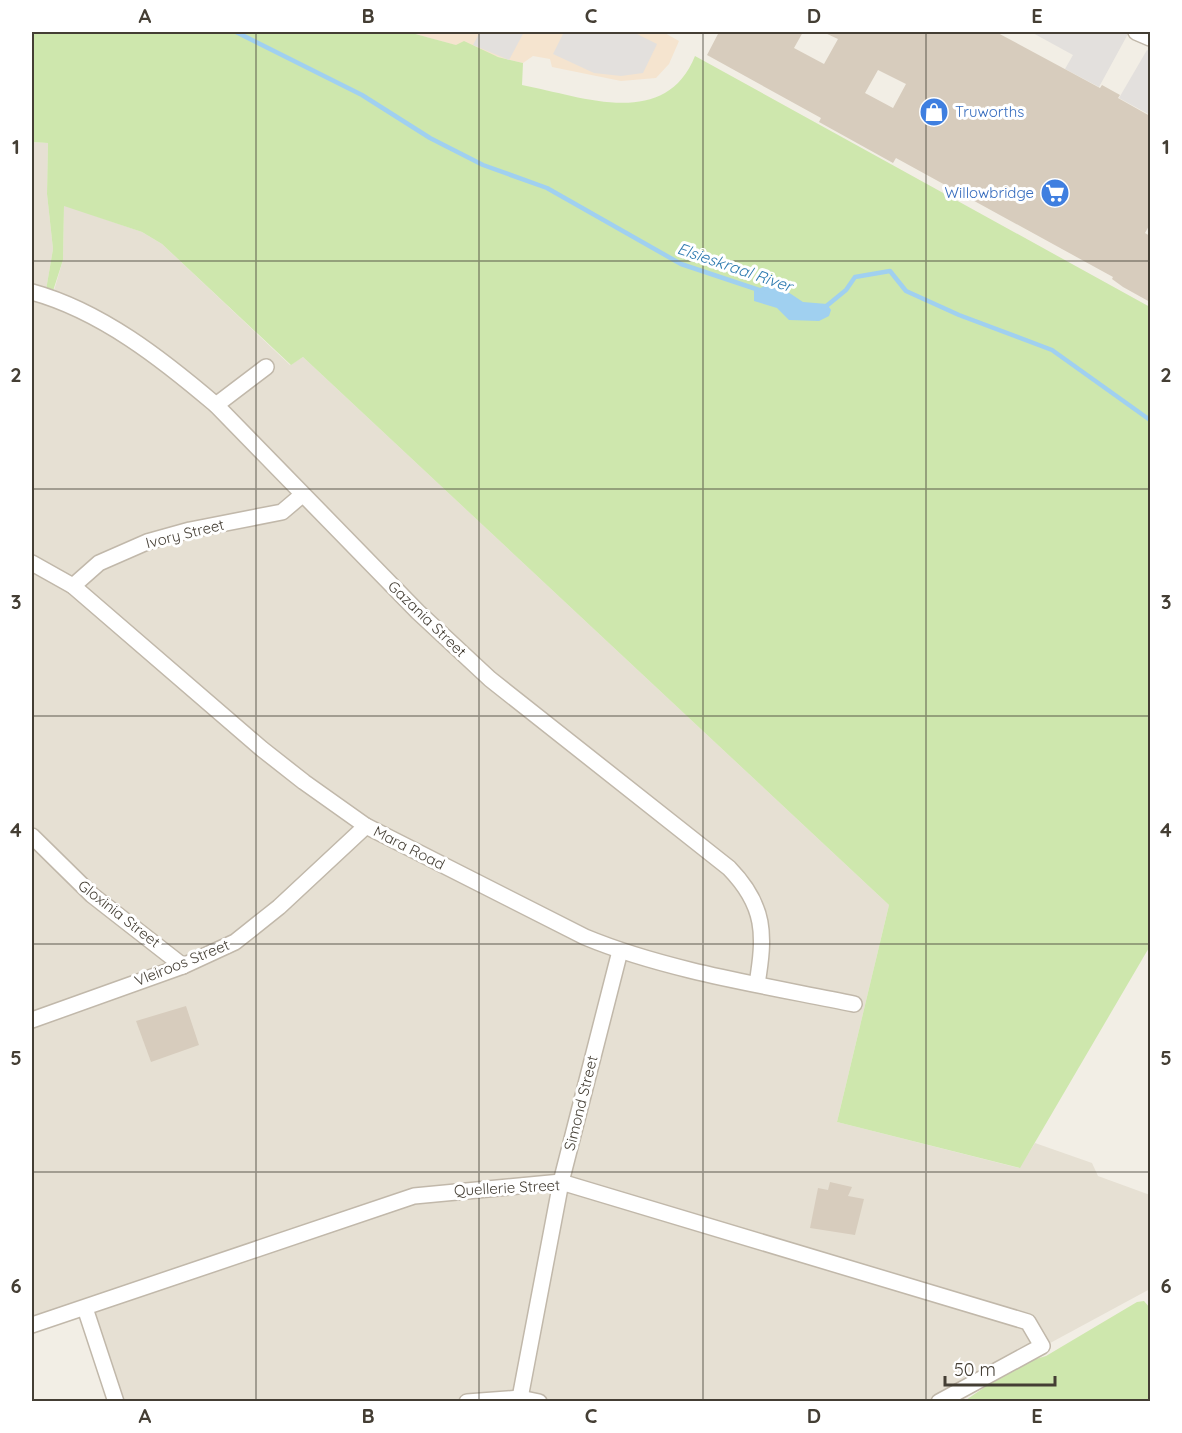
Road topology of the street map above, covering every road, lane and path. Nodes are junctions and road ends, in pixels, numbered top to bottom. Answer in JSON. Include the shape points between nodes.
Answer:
{"nodes":[{"id":1,"x":1136,"y":32,"type":"edge"},
{"id":2,"x":1150,"y":38,"type":"edge"},
{"id":3,"x":32,"y":292,"type":"edge"},
{"id":4,"x":266,"y":367,"type":"dead end"},
{"id":5,"x":216,"y":405,"type":"junction"},
{"id":6,"x":302,"y":495,"type":"junction"},
{"id":7,"x":32,"y":563,"type":"edge"},
{"id":8,"x":73,"y":586,"type":"junction"},
{"id":9,"x":366,"y":826,"type":"junction"},
{"id":10,"x":32,"y":836,"type":"edge"},
{"id":11,"x":620,"y":951,"type":"junction"},
{"id":12,"x":183,"y":966,"type":"junction"},
{"id":13,"x":758,"y":984,"type":"junction"},
{"id":14,"x":854,"y":1004,"type":"dead end"},
{"id":15,"x":32,"y":1020,"type":"edge"},
{"id":16,"x":561,"y":1182,"type":"junction"},
{"id":17,"x":85,"y":1308,"type":"junction"},
{"id":18,"x":32,"y":1325,"type":"edge"},
{"id":19,"x":520,"y":1398,"type":"junction"},
{"id":20,"x":116,"y":1401,"type":"edge"},
{"id":21,"x":467,"y":1401,"type":"edge"},
{"id":22,"x":539,"y":1401,"type":"edge"},
{"id":23,"x":939,"y":1401,"type":"edge"}],
"edges":[{"from":1,"to":2,"type":"street"},
{"from":3,"to":5,"type":"street","name":"Gazania Street","via":[[74,308],[131,339]]},
{"from":4,"to":5,"type":"street"},
{"from":5,"to":6,"type":"street","name":"Gazania Street"},
{"from":6,"to":8,"type":"street","name":"Ivory Street","via":[[282,513],[147,542],[99,563]]},
{"from":6,"to":13,"type":"street","name":"Gazania Street","via":[[490,679],[741,881],[753,897],[763,930]]},
{"from":7,"to":8,"type":"street","name":"Mara Road"},
{"from":8,"to":9,"type":"street","name":"Mara Road","via":[[262,749]]},
{"from":9,"to":11,"type":"street","name":"Mara Road"},
{"from":9,"to":12,"type":"street","name":"Vleiroos Street","via":[[252,930]]},
{"from":10,"to":12,"type":"street","name":"Gloxinia Street","via":[[92,895]]},
{"from":11,"to":13,"type":"street","name":"Mara Road"},
{"from":11,"to":16,"type":"street","name":"Simond Street"},
{"from":12,"to":15,"type":"street","name":"Vleiroos Street"},
{"from":13,"to":14,"type":"street","name":"Mara Road"},
{"from":16,"to":17,"type":"street","name":"Quellerie Street","via":[[414,1196]]},
{"from":16,"to":19,"type":"street","name":"Simond Street"},
{"from":16,"to":23,"type":"street","name":"Quellerie Street","via":[[1021,1318],[1031,1325],[1042,1346]]},
{"from":17,"to":18,"type":"street","name":"Quellerie Street"},
{"from":17,"to":20,"type":"street"},
{"from":19,"to":21,"type":"street"},
{"from":19,"to":22,"type":"street"}]}
